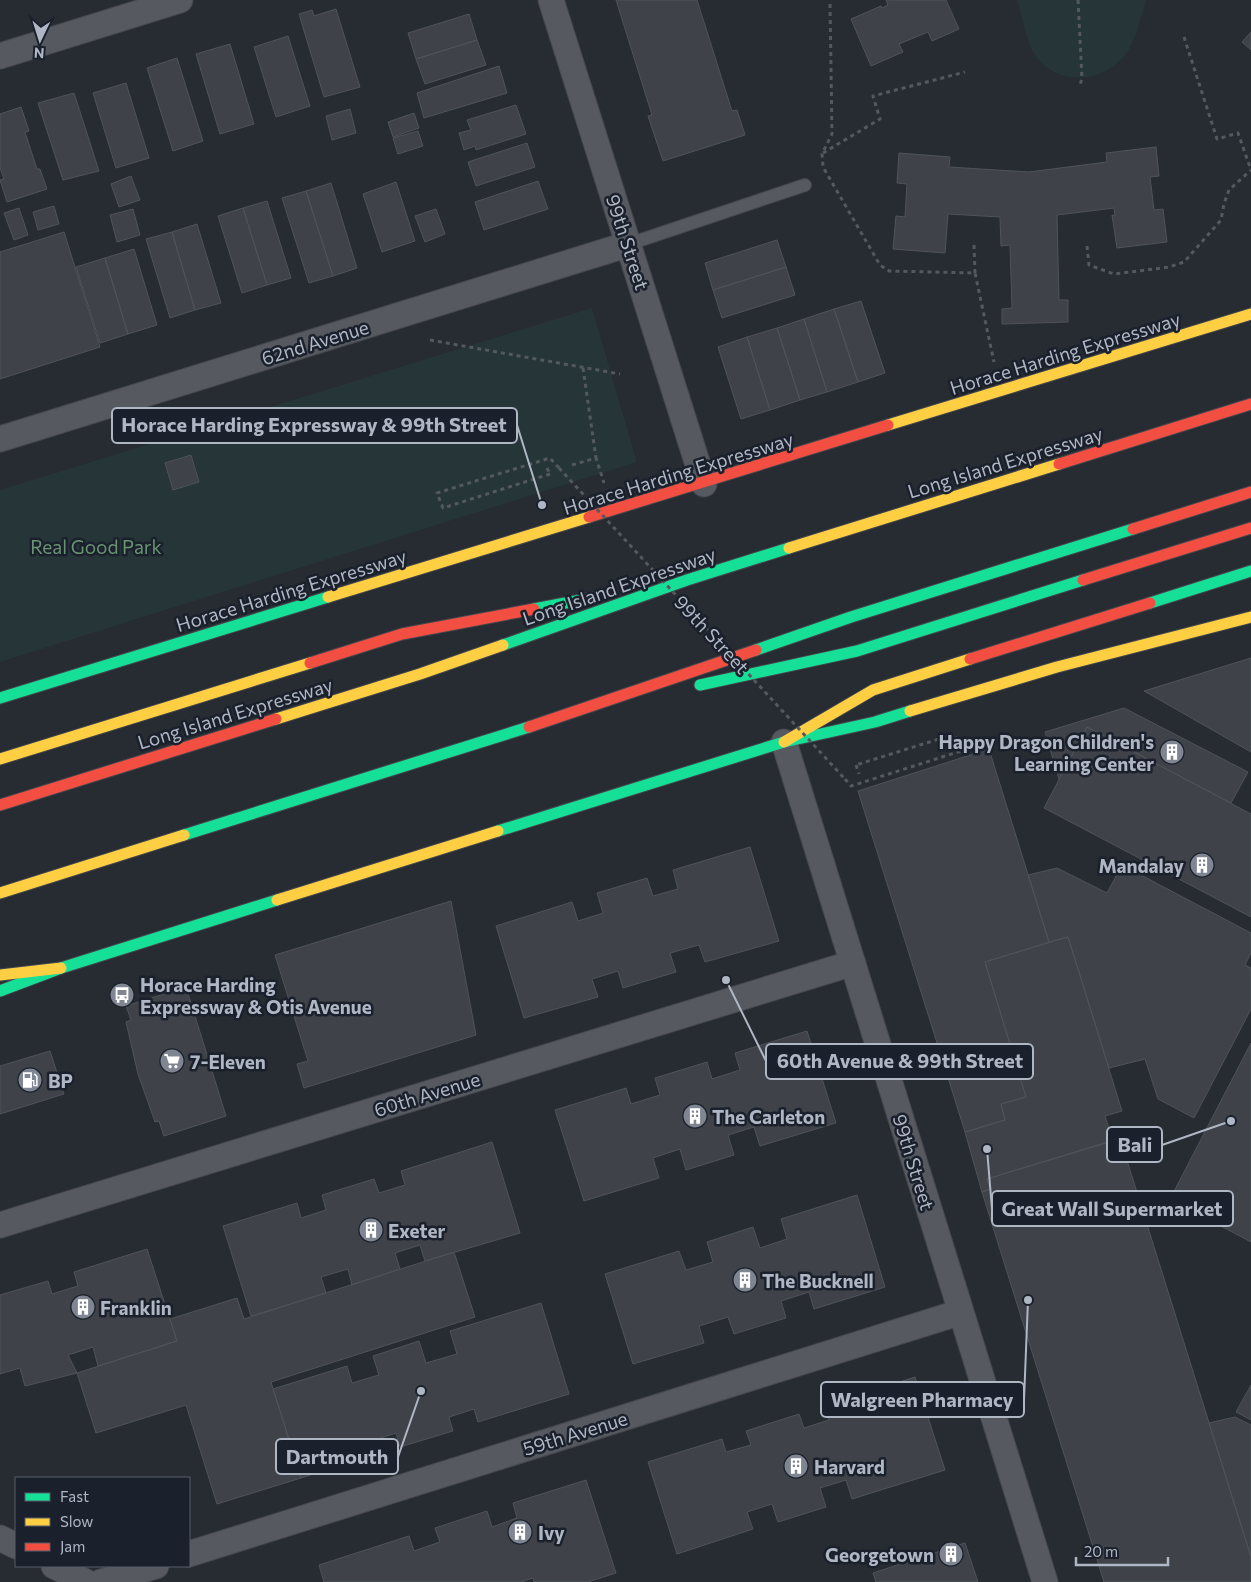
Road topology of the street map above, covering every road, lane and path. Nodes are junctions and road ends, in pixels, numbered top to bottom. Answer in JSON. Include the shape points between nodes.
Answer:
{"nodes":[{"id":1,"x":180,"y":0,"type":"edge"},
{"id":2,"x":551,"y":0,"type":"edge"},
{"id":3,"x":1078,"y":0,"type":"edge"},
{"id":4,"x":830,"y":4,"type":"dead end"},
{"id":5,"x":1184,"y":37,"type":"dead end"},
{"id":6,"x":0,"y":56,"type":"edge"},
{"id":7,"x":965,"y":72,"type":"dead end"},
{"id":8,"x":1080,"y":85,"type":"dead end"},
{"id":9,"x":822,"y":154,"type":"junction"},
{"id":10,"x":1251,"y":170,"type":"edge"},
{"id":11,"x":805,"y":185,"type":"dead end"},
{"id":12,"x":629,"y":244,"type":"junction"},
{"id":13,"x":974,"y":245,"type":"dead end"},
{"id":14,"x":1087,"y":246,"type":"dead end"},
{"id":15,"x":975,"y":273,"type":"junction"},
{"id":16,"x":1251,"y":314,"type":"edge"},
{"id":17,"x":430,"y":340,"type":"dead end"},
{"id":18,"x":995,"y":365,"type":"dead end"},
{"id":19,"x":583,"y":368,"type":"junction"},
{"id":20,"x":620,"y":374,"type":"dead end"},
{"id":21,"x":1251,"y":404,"type":"edge"},
{"id":22,"x":0,"y":439,"type":"edge"},
{"id":23,"x":596,"y":458,"type":"junction"},
{"id":24,"x":572,"y":465,"type":"dead end"},
{"id":25,"x":547,"y":468,"type":"dead end"},
{"id":26,"x":704,"y":484,"type":"junction"},
{"id":27,"x":605,"y":486,"type":"dead end"},
{"id":28,"x":1251,"y":492,"type":"edge"},
{"id":29,"x":1251,"y":528,"type":"edge"},
{"id":30,"x":1251,"y":571,"type":"edge"},
{"id":31,"x":687,"y":580,"type":"junction"},
{"id":32,"x":1251,"y":617,"type":"edge"},
{"id":33,"x":687,"y":688,"type":"dead end"},
{"id":34,"x":668,"y":692,"type":"dead end"},
{"id":35,"x":0,"y":698,"type":"edge"},
{"id":36,"x":583,"y":710,"type":"junction"},
{"id":37,"x":784,"y":742,"type":"junction"},
{"id":38,"x":0,"y":759,"type":"edge"},
{"id":39,"x":859,"y":774,"type":"dead end"},
{"id":40,"x":0,"y":806,"type":"edge"},
{"id":41,"x":0,"y":893,"type":"edge"},
{"id":42,"x":853,"y":963,"type":"junction"},
{"id":43,"x":61,"y":968,"type":"junction"},
{"id":44,"x":0,"y":975,"type":"edge"},
{"id":45,"x":0,"y":991,"type":"edge"},
{"id":46,"x":0,"y":1225,"type":"edge"},
{"id":47,"x":961,"y":1312,"type":"junction"},
{"id":48,"x":0,"y":1538,"type":"edge"},
{"id":49,"x":15,"y":1546,"type":"edge"},
{"id":50,"x":190,"y":1554,"type":"edge"},
{"id":51,"x":56,"y":1567,"type":"edge"},
{"id":52,"x":152,"y":1567,"type":"edge"},
{"id":53,"x":86,"y":1582,"type":"edge"},
{"id":54,"x":100,"y":1582,"type":"edge"},
{"id":55,"x":1045,"y":1582,"type":"edge"}],
"edges":[{"from":1,"to":6,"type":"street"},
{"from":2,"to":12,"type":"street","name":"99th Street"},
{"from":3,"to":8,"type":"path"},
{"from":4,"to":9,"type":"path","via":[[832,134]]},
{"from":5,"to":10,"type":"path","via":[[1217,139],[1238,133]]},
{"from":7,"to":9,"type":"path","via":[[874,96],[880,119]]},
{"from":9,"to":15,"type":"path","via":[[823,167],[880,265],[889,272]]},
{"from":10,"to":14,"type":"path","via":[[1229,190],[1221,220],[1184,262],[1169,268],[1114,274],[1089,265]]},
{"from":11,"to":12,"type":"lane"},
{"from":12,"to":22,"type":"street","name":"62nd Avenue"},
{"from":12,"to":26,"type":"street","name":"99th Street"},
{"from":13,"to":15,"type":"path"},
{"from":15,"to":18,"type":"path"},
{"from":16,"to":26,"type":"main road","name":"Horace Harding Expressway"},
{"from":17,"to":19,"type":"path"},
{"from":19,"to":20,"type":"path"},
{"from":19,"to":23,"type":"path"},
{"from":21,"to":31,"type":"main road","name":"Long Island Expressway"},
{"from":23,"to":24,"type":"path"},
{"from":23,"to":27,"type":"path"},
{"from":25,"to":39,"type":"path","name":"99th Street","bridge":true,"via":[[550,474],[442,508],[437,493],[550,458],[850,786],[961,751],[955,734],[856,765]]},
{"from":26,"to":35,"type":"main road","name":"Horace Harding Expressway"},
{"from":28,"to":36,"type":"main road","via":[[851,617]]},
{"from":29,"to":33,"type":"main road","via":[[857,652]]},
{"from":30,"to":37,"type":"main road","via":[[873,690]]},
{"from":31,"to":38,"type":"main road","via":[[402,634]]},
{"from":31,"to":40,"type":"main road","name":"Long Island Expressway","via":[[420,674]]},
{"from":32,"to":37,"type":"main road","via":[[1056,667],[875,722]]},
{"from":34,"to":36,"type":"main road"},
{"from":36,"to":41,"type":"main road"},
{"from":37,"to":42,"type":"street","name":"99th Street"},
{"from":37,"to":43,"type":"main road"},
{"from":42,"to":46,"type":"street","name":"60th Avenue"},
{"from":42,"to":47,"type":"street","name":"99th Street"},
{"from":43,"to":44,"type":"main road"},
{"from":43,"to":45,"type":"main road"},
{"from":47,"to":50,"type":"street","name":"59th Avenue"},
{"from":47,"to":55,"type":"street","name":"99th Street"},
{"from":48,"to":49,"type":"street"},
{"from":51,"to":53,"type":"street"},
{"from":52,"to":54,"type":"street"}]}
